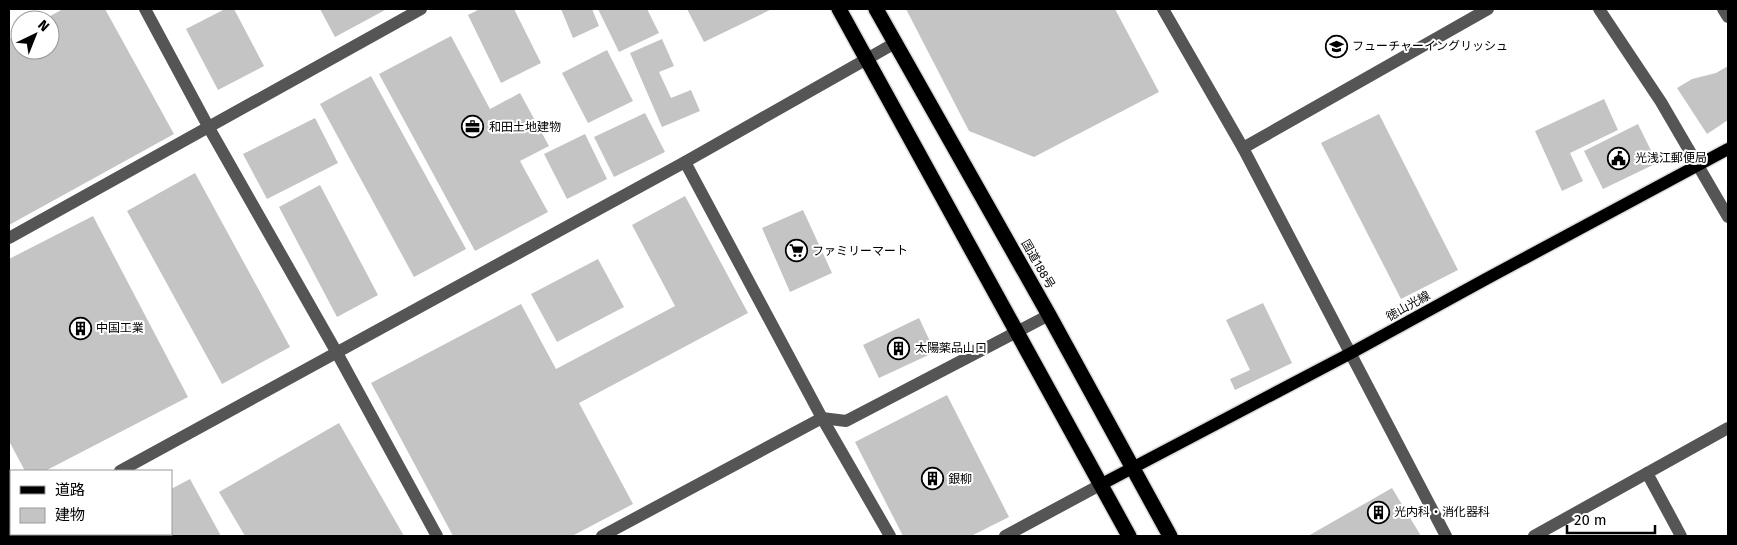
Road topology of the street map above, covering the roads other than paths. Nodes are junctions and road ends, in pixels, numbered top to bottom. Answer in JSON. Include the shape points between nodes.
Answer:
{"nodes":[{"id":1,"x":145,"y":9,"type":"edge"},
{"id":2,"x":421,"y":9,"type":"edge"},
{"id":3,"x":839,"y":9,"type":"edge"},
{"id":4,"x":876,"y":9,"type":"edge"},
{"id":5,"x":1163,"y":9,"type":"edge"},
{"id":6,"x":1488,"y":9,"type":"edge"},
{"id":7,"x":1599,"y":9,"type":"edge"},
{"id":8,"x":1723,"y":9,"type":"edge"},
{"id":9,"x":1728,"y":17,"type":"edge"},
{"id":10,"x":895,"y":43,"type":"junction"},
{"id":11,"x":867,"y":60,"type":"junction"},
{"id":12,"x":208,"y":128,"type":"junction"},
{"id":13,"x":1243,"y":148,"type":"junction"},
{"id":14,"x":1728,"y":149,"type":"edge"},
{"id":15,"x":685,"y":162,"type":"junction"},
{"id":16,"x":1699,"y":166,"type":"junction"},
{"id":17,"x":1728,"y":217,"type":"edge"},
{"id":18,"x":9,"y":238,"type":"edge"},
{"id":19,"x":1049,"y":314,"type":"junction"},
{"id":20,"x":1016,"y":331,"type":"junction"},
{"id":21,"x":337,"y":353,"type":"junction"},
{"id":22,"x":1351,"y":353,"type":"junction"},
{"id":23,"x":822,"y":418,"type":"junction"},
{"id":24,"x":1728,"y":428,"type":"edge"},
{"id":25,"x":1134,"y":469,"type":"junction"},
{"id":26,"x":122,"y":470,"type":"edge"},
{"id":27,"x":1647,"y":473,"type":"junction"},
{"id":28,"x":1100,"y":485,"type":"junction"},
{"id":29,"x":437,"y":536,"type":"edge"},
{"id":30,"x":602,"y":536,"type":"edge"},
{"id":31,"x":890,"y":536,"type":"edge"},
{"id":32,"x":1005,"y":536,"type":"edge"},
{"id":33,"x":1129,"y":536,"type":"edge"},
{"id":34,"x":1170,"y":536,"type":"edge"},
{"id":35,"x":1446,"y":536,"type":"edge"},
{"id":36,"x":1534,"y":536,"type":"edge"},
{"id":37,"x":1681,"y":536,"type":"edge"}],
"edges":[{"from":1,"to":12,"type":"street"},
{"from":2,"to":12,"type":"street"},
{"from":3,"to":11,"type":"highway"},
{"from":4,"to":10,"type":"highway","name":"国道188号"},
{"from":5,"to":13,"type":"street"},
{"from":6,"to":13,"type":"street"},
{"from":7,"to":16,"type":"street"},
{"from":8,"to":9,"type":"street"},
{"from":10,"to":11,"type":"street"},
{"from":10,"to":19,"type":"highway","name":"国道188号"},
{"from":11,"to":15,"type":"street"},
{"from":11,"to":20,"type":"highway"},
{"from":12,"to":18,"type":"street"},
{"from":12,"to":21,"type":"street"},
{"from":13,"to":22,"type":"street"},
{"from":14,"to":16,"type":"main road","name":"徳山光線"},
{"from":15,"to":21,"type":"street"},
{"from":15,"to":23,"type":"street"},
{"from":16,"to":17,"type":"street"},
{"from":16,"to":22,"type":"main road","name":"徳山光線"},
{"from":19,"to":20,"type":"street"},
{"from":19,"to":25,"type":"highway","name":"国道188号"},
{"from":20,"to":23,"type":"street","via":[[846,421]]},
{"from":20,"to":28,"type":"highway"},
{"from":21,"to":26,"type":"street"},
{"from":21,"to":29,"type":"street"},
{"from":22,"to":25,"type":"main road","name":"徳山光線"},
{"from":22,"to":35,"type":"street"},
{"from":23,"to":30,"type":"street"},
{"from":23,"to":31,"type":"street"},
{"from":24,"to":27,"type":"street"},
{"from":25,"to":28,"type":"main road","name":"徳山光線"},
{"from":25,"to":34,"type":"highway","name":"国道188号"},
{"from":27,"to":36,"type":"street"},
{"from":27,"to":37,"type":"street"},
{"from":28,"to":32,"type":"street"},
{"from":28,"to":33,"type":"highway"}]}
